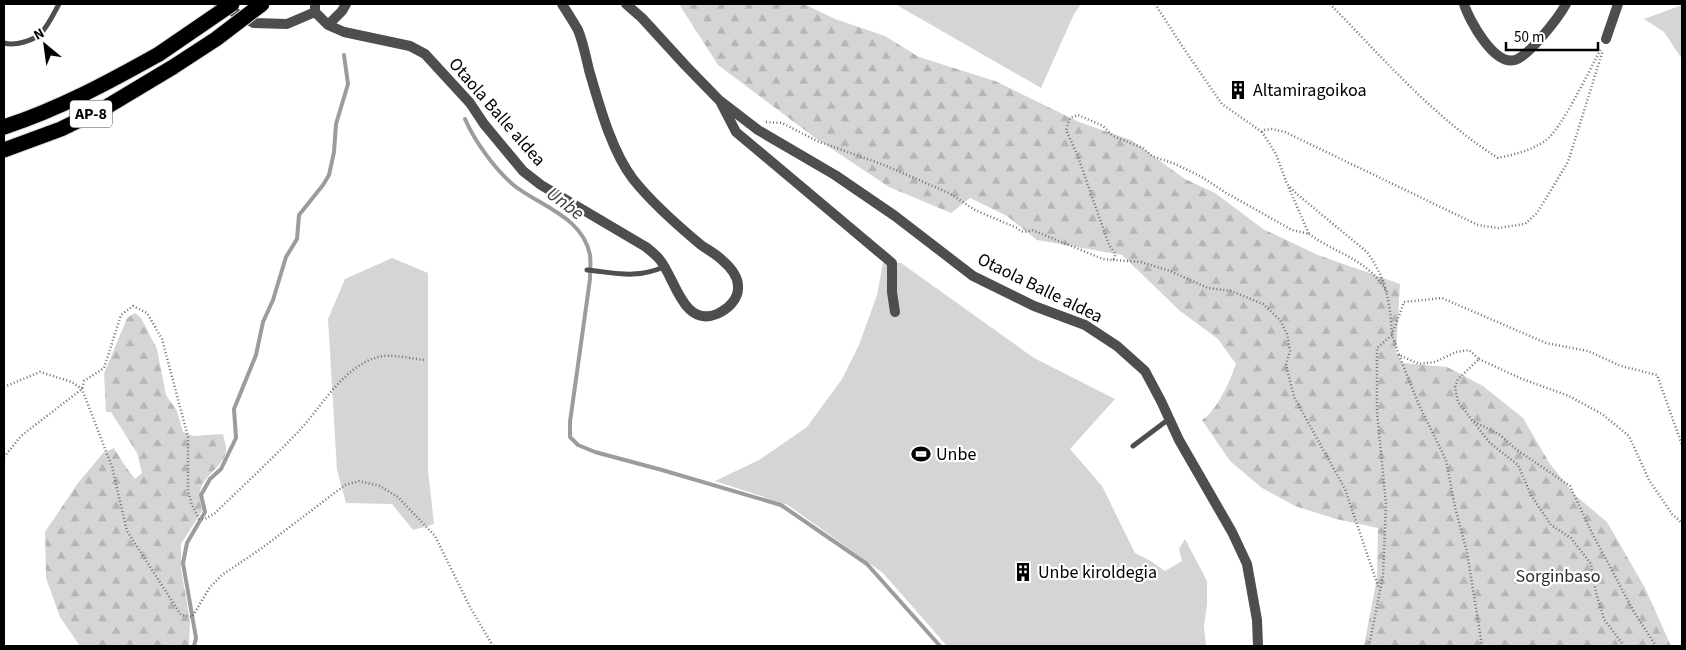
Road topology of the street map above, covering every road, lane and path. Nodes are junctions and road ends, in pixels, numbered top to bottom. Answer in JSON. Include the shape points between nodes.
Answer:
{"nodes":[{"id":1,"x":59,"y":4,"type":"edge"},
{"id":2,"x":219,"y":4,"type":"edge"},
{"id":3,"x":232,"y":4,"type":"edge"},
{"id":4,"x":262,"y":4,"type":"edge"},
{"id":5,"x":346,"y":4,"type":"edge"},
{"id":6,"x":562,"y":4,"type":"edge"},
{"id":7,"x":626,"y":4,"type":"edge"},
{"id":8,"x":1155,"y":4,"type":"edge"},
{"id":9,"x":1330,"y":4,"type":"edge"},
{"id":10,"x":1464,"y":4,"type":"edge"},
{"id":11,"x":1566,"y":4,"type":"edge"},
{"id":12,"x":1618,"y":4,"type":"edge"},
{"id":13,"x":315,"y":8,"type":"edge"},
{"id":14,"x":328,"y":25,"type":"junction"},
{"id":15,"x":1606,"y":39,"type":"junction"},
{"id":16,"x":4,"y":43,"type":"edge"},
{"id":17,"x":720,"y":100,"type":"junction"},
{"id":18,"x":746,"y":120,"type":"junction"},
{"id":19,"x":4,"y":127,"type":"edge"},
{"id":20,"x":1262,"y":132,"type":"junction"},
{"id":21,"x":4,"y":150,"type":"edge"},
{"id":22,"x":1287,"y":184,"type":"junction"},
{"id":23,"x":1309,"y":234,"type":"junction"},
{"id":24,"x":1113,"y":260,"type":"junction"},
{"id":25,"x":664,"y":267,"type":"junction"},
{"id":26,"x":587,"y":270,"type":"dead end"},
{"id":27,"x":1388,"y":293,"type":"junction"},
{"id":28,"x":895,"y":312,"type":"dead end"},
{"id":29,"x":1392,"y":335,"type":"junction"},
{"id":30,"x":1399,"y":355,"type":"junction"},
{"id":31,"x":1479,"y":359,"type":"junction"},
{"id":32,"x":424,"y":360,"type":"dead end"},
{"id":33,"x":4,"y":387,"type":"edge"},
{"id":34,"x":82,"y":389,"type":"junction"},
{"id":35,"x":1170,"y":419,"type":"junction"},
{"id":36,"x":1470,"y":419,"type":"junction"},
{"id":37,"x":1682,"y":445,"type":"edge"},
{"id":38,"x":1133,"y":446,"type":"dead end"},
{"id":39,"x":4,"y":457,"type":"edge"},
{"id":40,"x":1682,"y":523,"type":"edge"},
{"id":41,"x":1380,"y":590,"type":"junction"},
{"id":42,"x":493,"y":646,"type":"edge"},
{"id":43,"x":1258,"y":646,"type":"edge"},
{"id":44,"x":1369,"y":646,"type":"edge"},
{"id":45,"x":1482,"y":646,"type":"edge"},
{"id":46,"x":1624,"y":646,"type":"edge"},
{"id":47,"x":1656,"y":646,"type":"edge"}],
"edges":[{"from":1,"to":16,"type":"lane","via":[[41,33],[12,45]]},
{"from":2,"to":13,"type":"street","via":[[254,23],[287,24]]},
{"from":3,"to":19,"type":"highway","number":"AP-8","bridge":true,"via":[[159,54],[98,88],[50,111]]},
{"from":4,"to":21,"type":"highway","number":"AP-8","bridge":true,"via":[[216,39],[108,106]]},
{"from":5,"to":14,"type":"street"},
{"from":6,"to":25,"type":"street","name":"Otaola Balle aldea","via":[[578,31],[595,91],[620,158],[633,178],[670,218],[722,259],[738,285],[736,298],[728,308],[715,315],[702,316],[689,310]]},
{"from":7,"to":17,"type":"street","name":"Otaola Balle aldea"},
{"from":8,"to":20,"type":"path","via":[[1222,104]]},
{"from":9,"to":15,"type":"path","via":[[1426,100],[1498,158],[1525,152],[1546,140],[1557,129]]},
{"from":10,"to":11,"type":"street","via":[[1490,48],[1506,60],[1514,60],[1534,46]]},
{"from":12,"to":15,"type":"street"},
{"from":13,"to":14,"type":"street"},
{"from":14,"to":25,"type":"street","name":"Otaola Balle aldea","via":[[344,32],[410,46],[425,54],[470,103],[523,171],[646,247]]},
{"from":15,"to":20,"type":"path","via":[[1568,162],[1537,213],[1525,224],[1498,228],[1478,225],[1285,132],[1272,129]]},
{"from":17,"to":18,"type":"street","name":"Otaola Balle aldea"},
{"from":17,"to":28,"type":"street","name":"Otaola Balle aldea","via":[[736,132],[892,263]]},
{"from":18,"to":24,"type":"path","via":[[782,123],[817,141],[949,193],[975,210],[1021,231],[1032,230],[1103,259]]},
{"from":18,"to":35,"type":"street","name":"Otaola Balle aldea","via":[[895,216],[972,276],[1034,306],[1085,325],[1117,346],[1144,371]]},
{"from":20,"to":22,"type":"path","via":[[1276,154]]},
{"from":22,"to":23,"type":"path"},
{"from":22,"to":27,"type":"path","via":[[1367,252],[1376,264]]},
{"from":23,"to":24,"type":"path","via":[[1292,230],[1200,176],[1152,156],[1078,115],[1070,118],[1066,130],[1114,253]]},
{"from":23,"to":27,"type":"path","via":[[1375,275]]},
{"from":24,"to":41,"type":"path","via":[[1140,262],[1208,288],[1231,291],[1263,304],[1280,320],[1287,334],[1290,351],[1286,365],[1294,396],[1345,489]]},
{"from":25,"to":26,"type":"lane","via":[[635,275]]},
{"from":27,"to":29,"type":"path"},
{"from":29,"to":30,"type":"path"},
{"from":29,"to":37,"type":"path","via":[[1404,302],[1442,298],[1546,344],[1588,352],[1657,376]]},
{"from":29,"to":41,"type":"path","via":[[1377,348],[1377,412],[1386,504]]},
{"from":30,"to":31,"type":"path","via":[[1419,364],[1469,350]]},
{"from":30,"to":45,"type":"path","via":[[1446,460],[1467,552]]},
{"from":31,"to":36,"type":"path","via":[[1458,379],[1455,387],[1458,402]]},
{"from":31,"to":40,"type":"path","via":[[1569,396],[1602,414],[1629,436],[1649,480]]},
{"from":32,"to":34,"type":"path","via":[[389,356],[361,363],[299,430],[205,520],[198,519],[192,505],[188,490],[188,437],[162,339],[147,313],[133,306],[121,315],[104,368],[84,381]]},
{"from":33,"to":34,"type":"path","via":[[40,372],[72,382]]},
{"from":34,"to":39,"type":"path","via":[[21,436]]},
{"from":34,"to":42,"type":"path","via":[[112,467],[127,531],[181,615],[192,617],[210,587],[222,575],[345,485],[359,481],[380,486],[398,497],[435,536]]},
{"from":35,"to":38,"type":"lane"},
{"from":35,"to":43,"type":"street","name":"Otaola Balle aldea","via":[[1247,564]]},
{"from":36,"to":46,"type":"path","via":[[1490,443],[1518,465],[1531,495],[1551,525],[1571,538],[1591,564],[1604,620]]},
{"from":36,"to":47,"type":"path","via":[[1500,434],[1517,450],[1570,486],[1634,612]]},
{"from":41,"to":44,"type":"path"}]}
